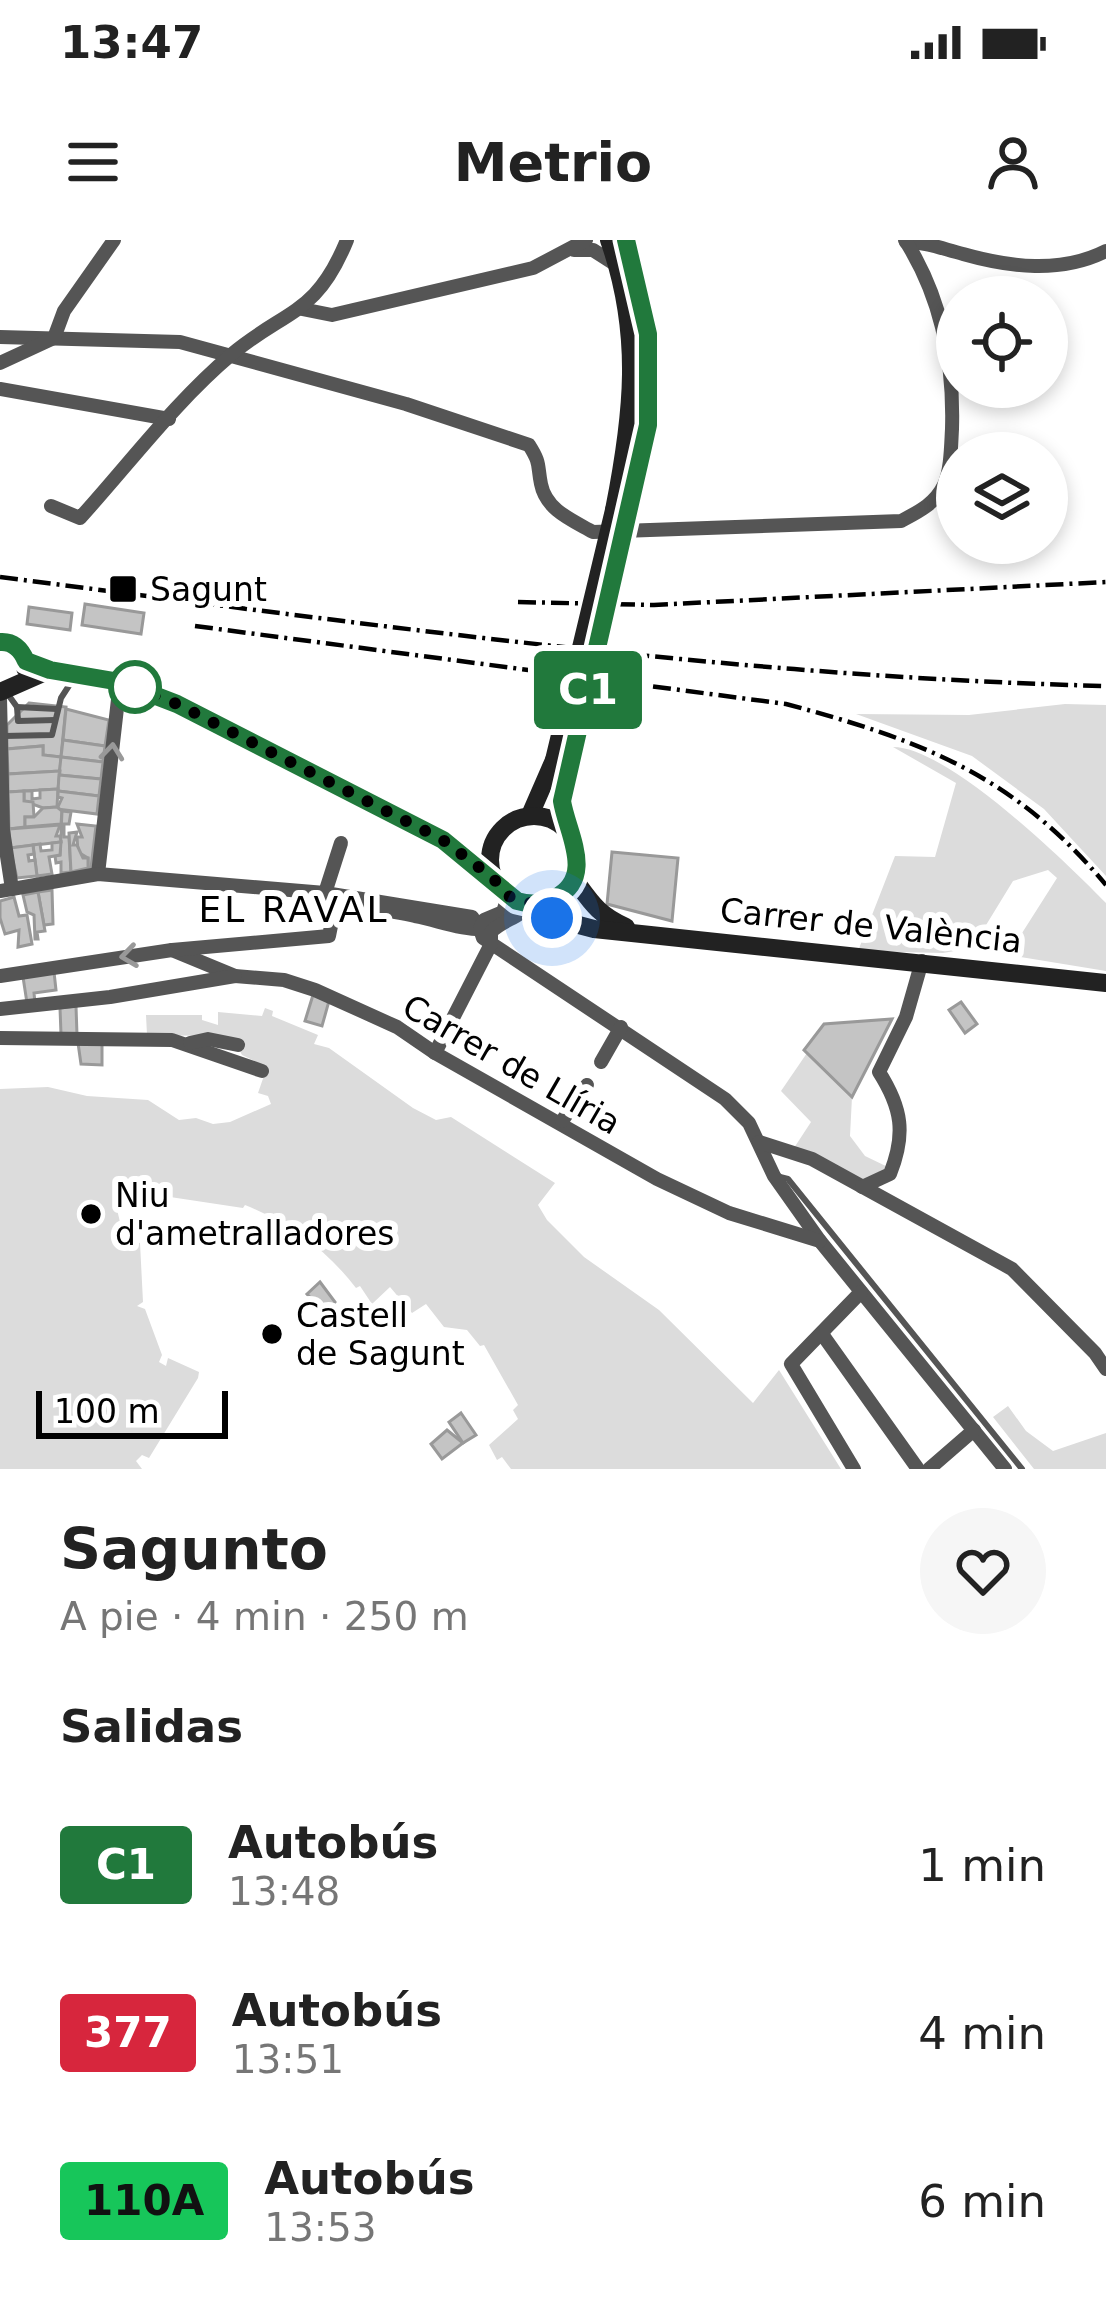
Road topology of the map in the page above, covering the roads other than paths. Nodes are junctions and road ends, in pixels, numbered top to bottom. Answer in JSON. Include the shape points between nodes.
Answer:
{"nodes":[{"id":1,"x":113,"y":240,"type":"edge"},
{"id":2,"x":347,"y":240,"type":"edge"},
{"id":3,"x":609,"y":240,"type":"edge"},
{"id":4,"x":626,"y":240,"type":"edge"},
{"id":5,"x":905,"y":241,"type":"edge"},
{"id":6,"x":580,"y":245,"type":"edge"},
{"id":7,"x":938,"y":247,"type":"junction"},
{"id":8,"x":1106,"y":251,"type":"edge"},
{"id":9,"x":626,"y":264,"type":"junction"},
{"id":10,"x":919,"y":266,"type":"junction"},
{"id":11,"x":302,"y":309,"type":"junction"},
{"id":12,"x":0,"y":337,"type":"edge"},
{"id":13,"x":54,"y":338,"type":"junction"},
{"id":14,"x":232,"y":353,"type":"junction"},
{"id":15,"x":0,"y":363,"type":"edge"},
{"id":16,"x":0,"y":389,"type":"edge"},
{"id":17,"x":169,"y":419,"type":"junction"},
{"id":18,"x":51,"y":506,"type":"dead end"},
{"id":19,"x":0,"y":642,"type":"edge"},
{"id":20,"x":25,"y":670,"type":"junction"},
{"id":21,"x":78,"y":675,"type":"junction"},
{"id":22,"x":120,"y":682,"type":"junction"},
{"id":23,"x":2,"y":693,"type":"edge"},
{"id":24,"x":16,"y":707,"type":"junction"},
{"id":25,"x":57,"y":709,"type":"junction"},
{"id":26,"x":56,"y":720,"type":"junction"},
{"id":27,"x":1,"y":736,"type":"edge"},
{"id":28,"x":534,"y":808,"type":"junction"},
{"id":29,"x":566,"y":829,"type":"junction"},
{"id":30,"x":499,"y":832,"type":"junction"},
{"id":31,"x":443,"y":840,"type":"junction"},
{"id":32,"x":341,"y":843,"type":"dead end"},
{"id":33,"x":98,"y":874,"type":"junction"},
{"id":34,"x":493,"y":878,"type":"junction"},
{"id":35,"x":574,"y":879,"type":"junction"},
{"id":36,"x":6,"y":890,"type":"edge"},
{"id":37,"x":302,"y":893,"type":"junction"},
{"id":38,"x":325,"y":893,"type":"junction"},
{"id":39,"x":508,"y":896,"type":"junction"},
{"id":40,"x":531,"y":904,"type":"junction"},
{"id":41,"x":335,"y":906,"type":"junction"},
{"id":42,"x":476,"y":926,"type":"junction"},
{"id":43,"x":636,"y":931,"type":"junction"},
{"id":44,"x":491,"y":944,"type":"junction"},
{"id":45,"x":172,"y":950,"type":"junction"},
{"id":46,"x":922,"y":962,"type":"junction"},
{"id":47,"x":0,"y":976,"type":"edge"},
{"id":48,"x":235,"y":976,"type":"junction"},
{"id":49,"x":1103,"y":982,"type":"edge"},
{"id":50,"x":0,"y":1009,"type":"edge"},
{"id":51,"x":621,"y":1028,"type":"junction"},
{"id":52,"x":0,"y":1038,"type":"edge"},
{"id":53,"x":185,"y":1044,"type":"junction"},
{"id":54,"x":238,"y":1045,"type":"dead end"},
{"id":55,"x":435,"y":1053,"type":"junction"},
{"id":56,"x":601,"y":1062,"type":"dead end"},
{"id":57,"x":262,"y":1072,"type":"dead end"},
{"id":58,"x":587,"y":1085,"type":"dead end"},
{"id":59,"x":562,"y":1121,"type":"junction"},
{"id":60,"x":759,"y":1142,"type":"junction"},
{"id":61,"x":774,"y":1176,"type":"junction"},
{"id":62,"x":862,"y":1187,"type":"junction"},
{"id":63,"x":820,"y":1240,"type":"junction"},
{"id":64,"x":861,"y":1292,"type":"junction"},
{"id":65,"x":822,"y":1334,"type":"junction"},
{"id":66,"x":1106,"y":1369,"type":"edge"},
{"id":67,"x":974,"y":1430,"type":"junction"},
{"id":68,"x":854,"y":1469,"type":"edge"},
{"id":69,"x":919,"y":1469,"type":"edge"},
{"id":70,"x":929,"y":1469,"type":"edge"},
{"id":71,"x":1005,"y":1469,"type":"edge"},
{"id":72,"x":1022,"y":1469,"type":"edge"}],
"edges":[{"from":1,"to":13,"type":"street"},
{"from":2,"to":11,"type":"street"},
{"from":3,"to":9,"type":"main road"},
{"from":4,"to":9,"type":"main road"},
{"from":5,"to":7,"type":"street"},
{"from":5,"to":10,"type":"street"},
{"from":6,"to":9,"type":"street"},
{"from":6,"to":11,"type":"street","via":[[533,268],[332,315]]},
{"from":7,"to":8,"type":"street","via":[[1057,268]]},
{"from":7,"to":10,"type":"street"},
{"from":9,"to":28,"type":"main road","bridge":true,"via":[[631,427],[559,737]]},
{"from":9,"to":29,"type":"main road","bridge":true,"via":[[651,360],[648,425],[562,801]]},
{"from":10,"to":14,"type":"street","via":[[951,363],[951,445],[944,485],[927,508],[902,521],[593,532],[546,498],[541,463],[529,446]]},
{"from":11,"to":14,"type":"street"},
{"from":12,"to":13,"type":"street"},
{"from":13,"to":14,"type":"street","via":[[180,342]]},
{"from":13,"to":15,"type":"street"},
{"from":14,"to":17,"type":"street"},
{"from":16,"to":17,"type":"street"},
{"from":17,"to":18,"type":"street","via":[[80,518]]},
{"from":19,"to":20,"type":"main road","via":[[22,650]]},
{"from":20,"to":21,"type":"main road"},
{"from":20,"to":23,"type":"main road"},
{"from":21,"to":22,"type":"main road"},
{"from":21,"to":25,"type":"lane"},
{"from":22,"to":31,"type":"main road"},
{"from":33,"to":22,"type":"street","one_way":true},
{"from":23,"to":24,"type":"lane"},
{"from":23,"to":27,"type":"street"},
{"from":24,"to":25,"type":"lane"},
{"from":24,"to":26,"type":"lane","via":[[18,721]]},
{"from":25,"to":26,"type":"lane"},
{"from":26,"to":27,"type":"lane","via":[[52,735]]},
{"from":27,"to":36,"type":"street"},
{"from":28,"to":29,"type":"main road"},
{"from":28,"to":30,"type":"main road"},
{"from":29,"to":35,"type":"main road","via":[[578,862]]},
{"from":30,"to":31,"type":"main road","via":[[483,841]]},
{"from":30,"to":34,"type":"main road","via":[[491,846]]},
{"from":31,"to":34,"type":"main road"},
{"from":32,"to":38,"type":"street"},
{"from":33,"to":36,"type":"street"},
{"from":33,"to":37,"type":"street"},
{"from":34,"to":39,"type":"main road"},
{"from":35,"to":40,"type":"main road","via":[[550,901]]},
{"from":35,"to":43,"type":"main road","name":"Carrer de València","via":[[587,903]]},
{"from":37,"to":38,"type":"street"},
{"from":37,"to":41,"type":"street"},
{"from":38,"to":42,"type":"street","via":[[420,906]]},
{"from":39,"to":40,"type":"main road"},
{"from":39,"to":42,"type":"street","via":[[503,912]]},
{"from":40,"to":43,"type":"main road","name":"Carrer de València","via":[[552,918]]},
{"from":40,"to":44,"type":"street","via":[[490,932]]},
{"from":41,"to":42,"type":"street"},
{"from":41,"to":45,"type":"street","via":[[329,936]]},
{"from":42,"to":44,"type":"street"},
{"from":43,"to":46,"type":"main road","name":"Carrer de València"},
{"from":44,"to":51,"type":"street"},
{"from":44,"to":55,"type":"street"},
{"from":45,"to":47,"type":"street","one_way":true},
{"from":45,"to":48,"type":"street","name":"Carrer de Llíria"},
{"from":46,"to":49,"type":"main road","name":"Carrer de València"},
{"from":46,"to":62,"type":"street","via":[[879,1072],[897,1100],[896,1159],[890,1174]]},
{"from":48,"to":50,"type":"street"},
{"from":48,"to":55,"type":"street","name":"Carrer de Llíria","via":[[315,990]]},
{"from":51,"to":56,"type":"street"},
{"from":51,"to":60,"type":"street","via":[[725,1099]]},
{"from":52,"to":53,"type":"street"},
{"from":53,"to":54,"type":"street"},
{"from":53,"to":57,"type":"street"},
{"from":55,"to":59,"type":"street","name":"Carrer de Llíria"},
{"from":58,"to":59,"type":"street"},
{"from":59,"to":63,"type":"street","name":"Carrer de Llíria","via":[[729,1213]]},
{"from":60,"to":61,"type":"street"},
{"from":60,"to":62,"type":"street"},
{"from":61,"to":63,"type":"street"},
{"from":61,"to":72,"type":"lane","via":[[788,1179]]},
{"from":62,"to":66,"type":"street","via":[[1012,1269]]},
{"from":63,"to":64,"type":"street"},
{"from":64,"to":65,"type":"street"},
{"from":64,"to":67,"type":"street"},
{"from":65,"to":68,"type":"street","via":[[791,1364]]},
{"from":65,"to":69,"type":"street"},
{"from":67,"to":70,"type":"street"},
{"from":67,"to":71,"type":"street"}]}
